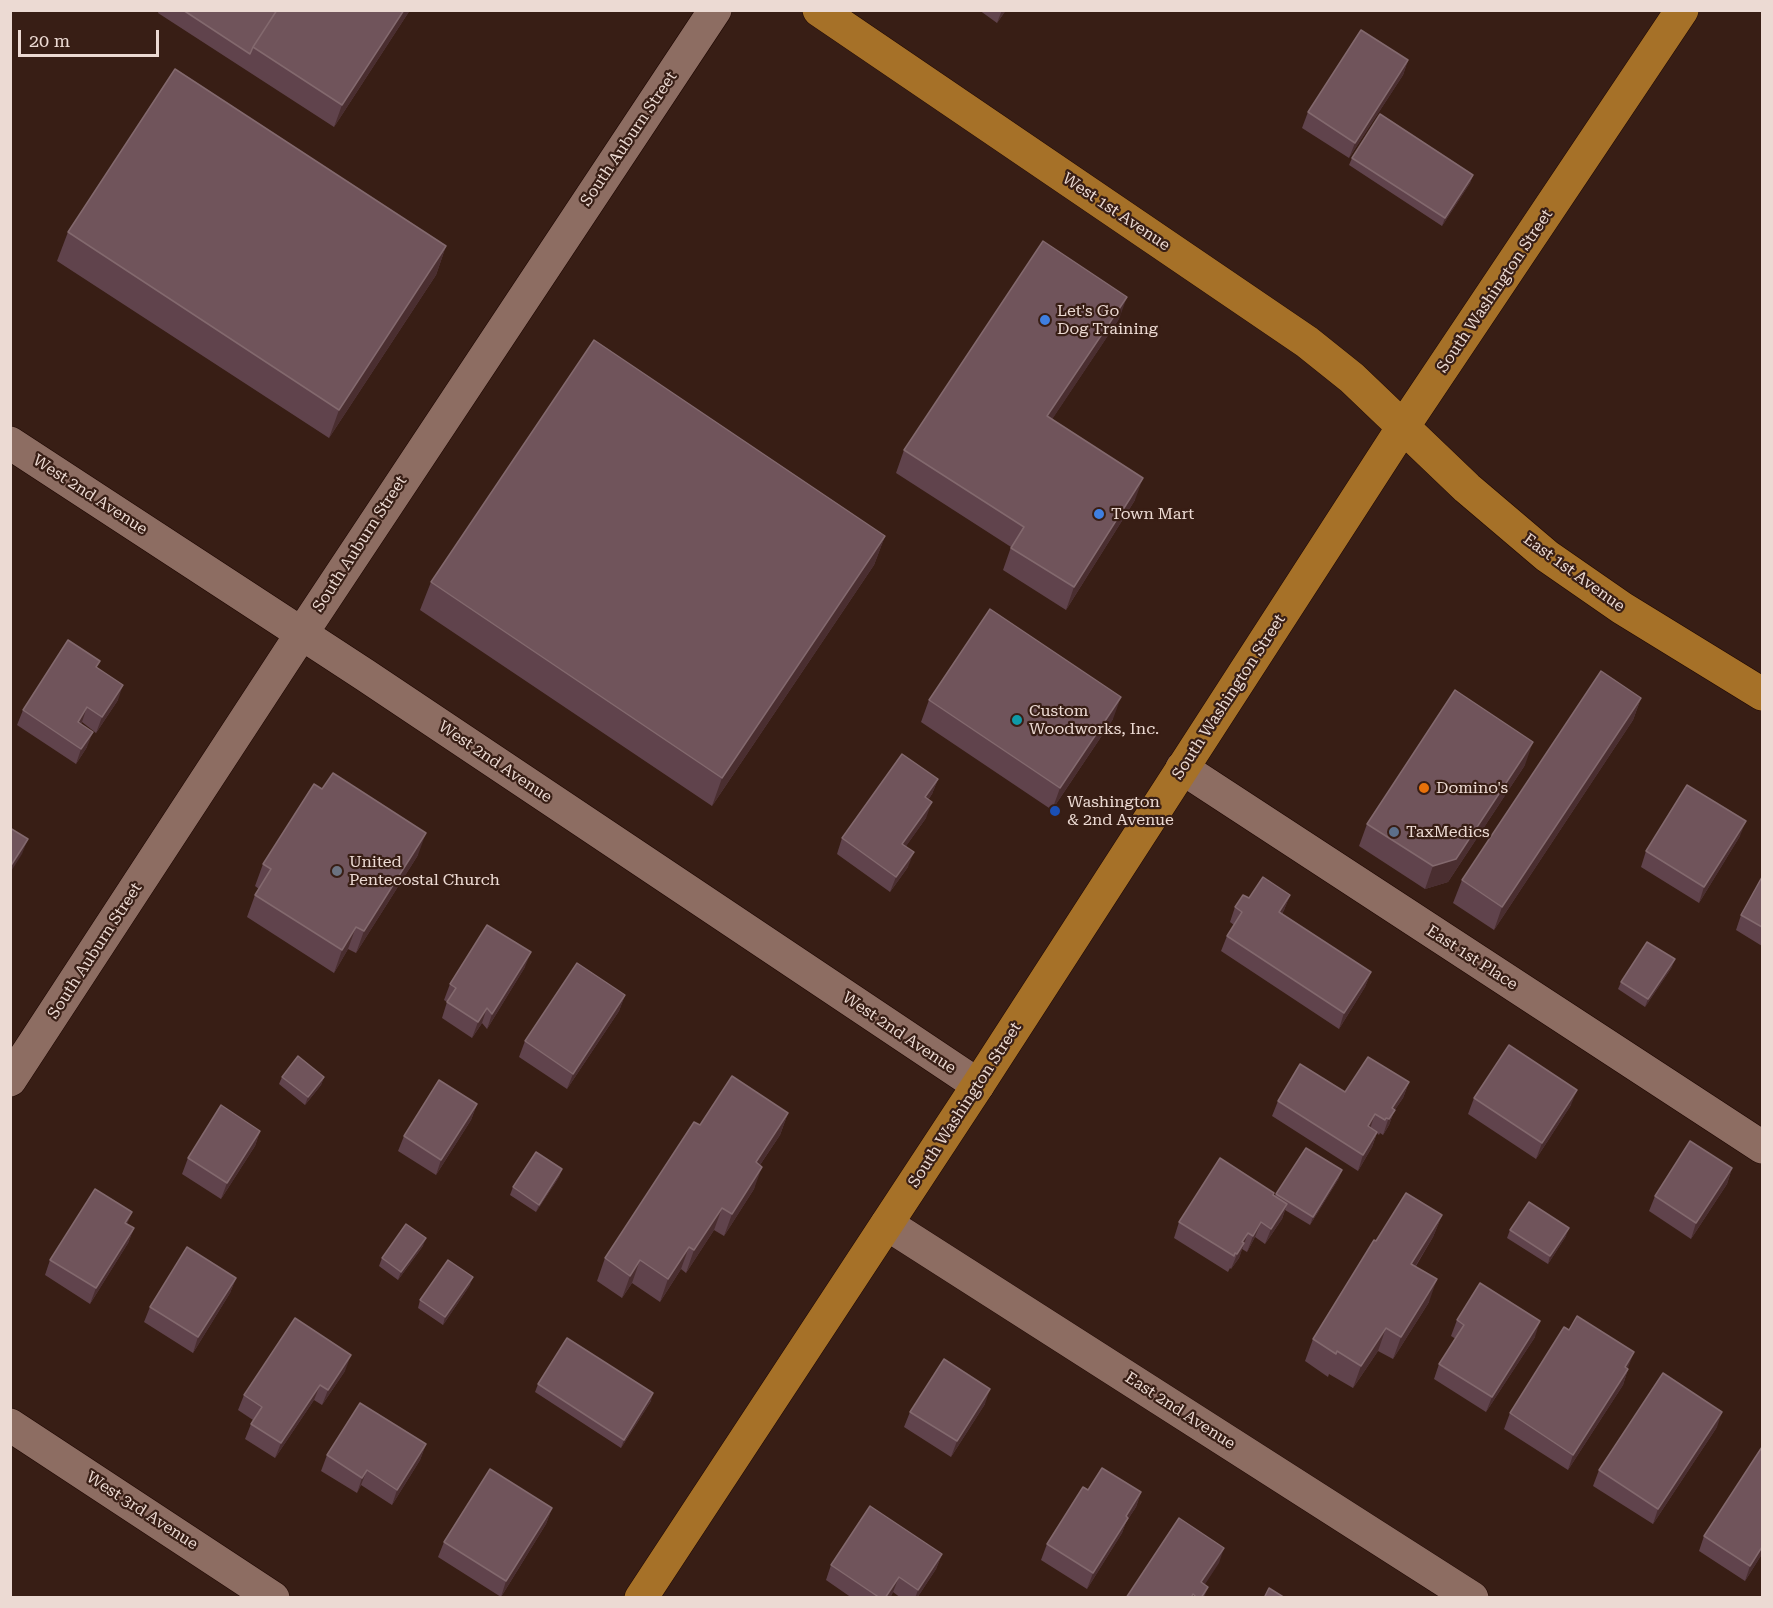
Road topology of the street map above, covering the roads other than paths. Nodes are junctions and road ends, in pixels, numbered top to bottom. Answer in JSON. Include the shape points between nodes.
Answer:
{"nodes":[{"id":1,"x":715,"y":10,"type":"edge"},
{"id":2,"x":819,"y":10,"type":"edge"},
{"id":3,"x":1682,"y":10,"type":"edge"},
{"id":4,"x":1403,"y":427,"type":"junction"},
{"id":5,"x":10,"y":443,"type":"edge"},
{"id":6,"x":302,"y":633,"type":"junction"},
{"id":7,"x":1762,"y":694,"type":"edge"},
{"id":8,"x":1182,"y":768,"type":"junction"},
{"id":9,"x":10,"y":1080,"type":"edge"},
{"id":10,"x":978,"y":1085,"type":"junction"},
{"id":11,"x":1762,"y":1147,"type":"edge"},
{"id":12,"x":887,"y":1224,"type":"junction"},
{"id":13,"x":10,"y":1425,"type":"edge"},
{"id":14,"x":273,"y":1598,"type":"edge"},
{"id":15,"x":641,"y":1598,"type":"edge"},
{"id":16,"x":1473,"y":1598,"type":"edge"}],
"edges":[{"from":1,"to":6,"type":"street","name":"South Auburn Street"},
{"from":2,"to":4,"type":"main road","name":"West 1st Avenue","via":[[1307,342]]},
{"from":3,"to":4,"type":"main road","name":"South Washington Street"},
{"from":4,"to":7,"type":"main road","name":"East 1st Avenue","via":[[1515,530],[1570,573]]},
{"from":4,"to":8,"type":"main road","name":"South Washington Street"},
{"from":5,"to":6,"type":"street","name":"West 2nd Avenue"},
{"from":6,"to":9,"type":"street","name":"South Auburn Street"},
{"from":6,"to":10,"type":"street","name":"West 2nd Avenue"},
{"from":8,"to":10,"type":"main road","name":"South Washington Street"},
{"from":8,"to":11,"type":"street","name":"East 1st Place"},
{"from":10,"to":12,"type":"main road","name":"South Washington Street"},
{"from":12,"to":15,"type":"main road","name":"South Washington Street"},
{"from":12,"to":16,"type":"street","name":"East 2nd Avenue"},
{"from":13,"to":14,"type":"street","name":"West 3rd Avenue"}]}
